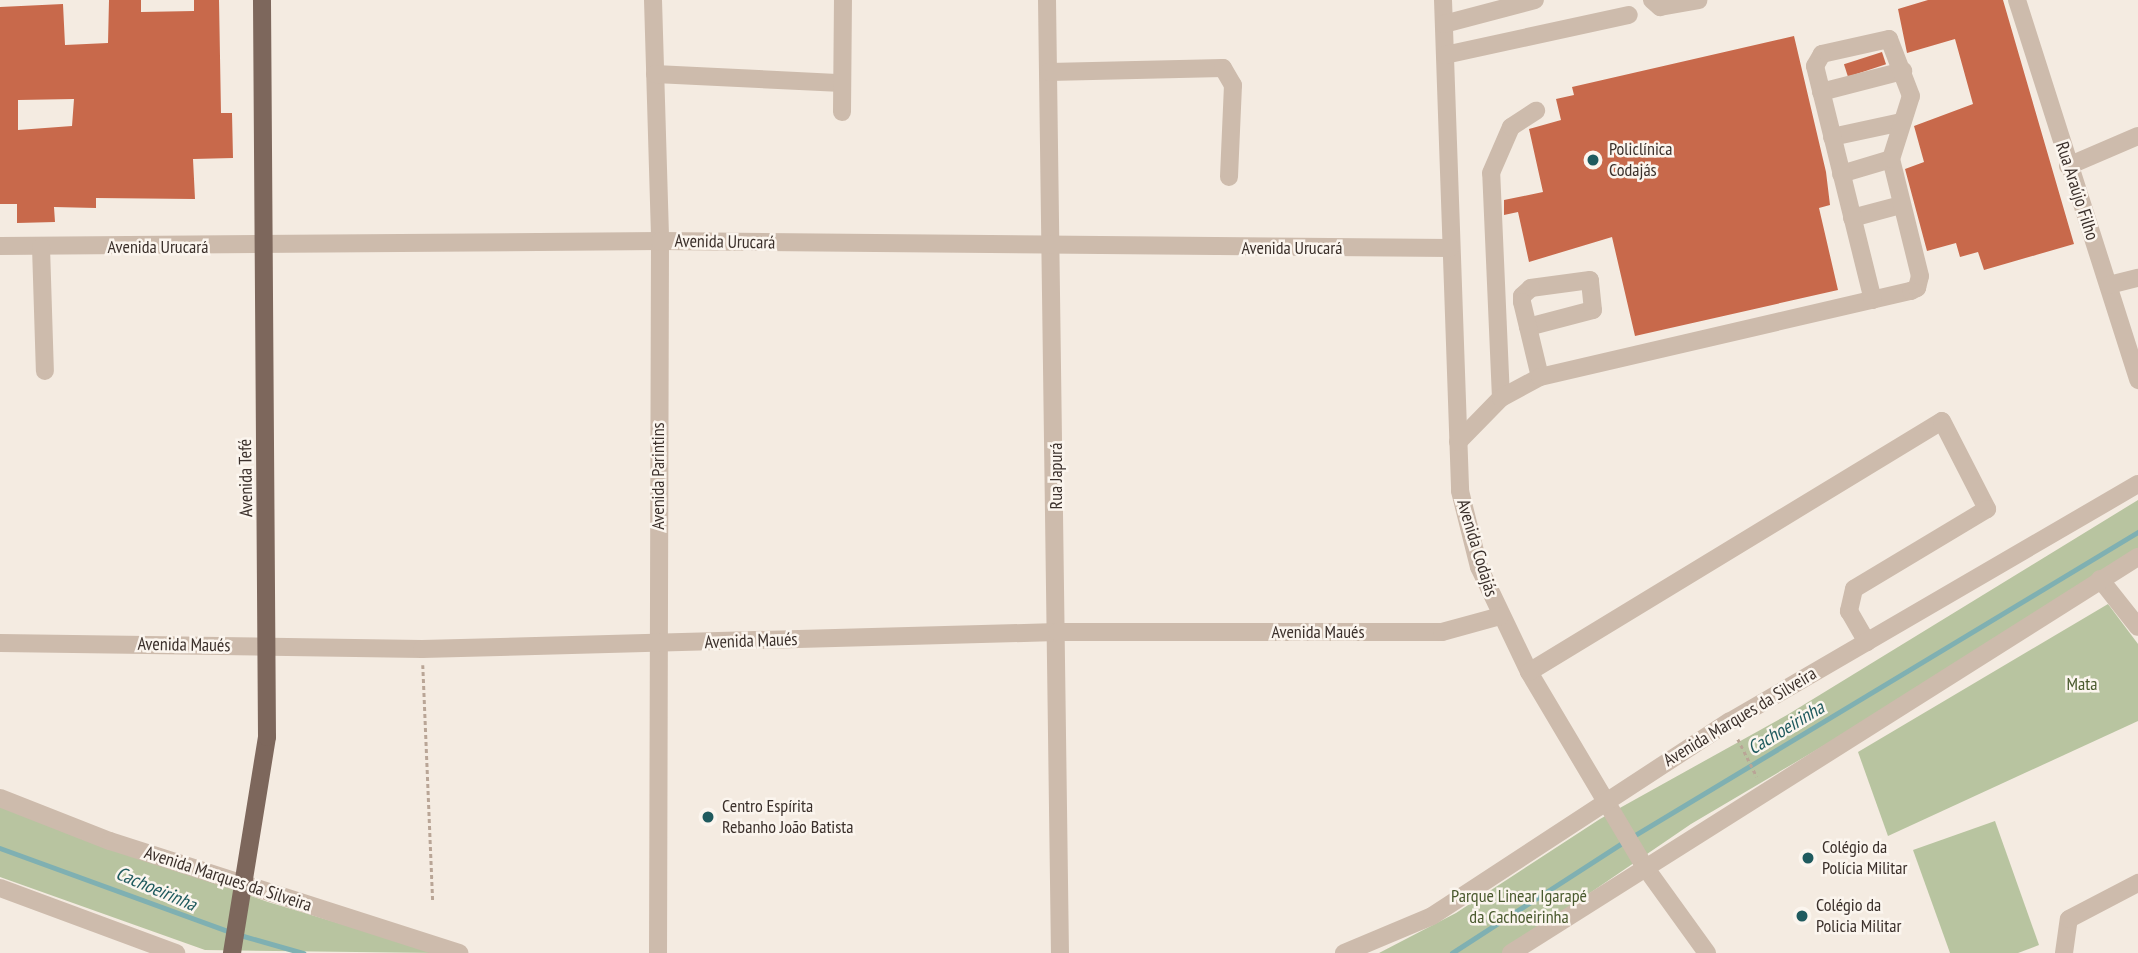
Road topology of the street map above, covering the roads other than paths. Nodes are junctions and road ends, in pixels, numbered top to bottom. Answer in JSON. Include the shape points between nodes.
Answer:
{"nodes":[{"id":1,"x":262,"y":0,"type":"edge"},
{"id":2,"x":653,"y":0,"type":"edge"},
{"id":3,"x":843,"y":0,"type":"edge"},
{"id":4,"x":1047,"y":0,"type":"edge"},
{"id":5,"x":1443,"y":0,"type":"edge"},
{"id":6,"x":1535,"y":0,"type":"edge"},
{"id":7,"x":1652,"y":0,"type":"edge"},
{"id":8,"x":1698,"y":0,"type":"edge"},
{"id":9,"x":2017,"y":0,"type":"edge"},
{"id":10,"x":1629,"y":15,"type":"dead end"},
{"id":11,"x":1444,"y":24,"type":"junction"},
{"id":12,"x":1445,"y":55,"type":"junction"},
{"id":13,"x":1903,"y":71,"type":"junction"},
{"id":14,"x":1049,"y":72,"type":"junction"},
{"id":15,"x":655,"y":74,"type":"junction"},
{"id":16,"x":842,"y":83,"type":"junction"},
{"id":17,"x":1821,"y":92,"type":"junction"},
{"id":18,"x":1535,"y":111,"type":"dead end"},
{"id":19,"x":842,"y":112,"type":"dead end"},
{"id":20,"x":1902,"y":122,"type":"junction"},
{"id":21,"x":2138,"y":136,"type":"edge"},
{"id":22,"x":1832,"y":137,"type":"junction"},
{"id":23,"x":1891,"y":159,"type":"junction"},
{"id":24,"x":2068,"y":166,"type":"junction"},
{"id":25,"x":1841,"y":174,"type":"junction"},
{"id":26,"x":1229,"y":177,"type":"dead end"},
{"id":27,"x":1901,"y":205,"type":"junction"},
{"id":28,"x":1852,"y":218,"type":"junction"},
{"id":29,"x":660,"y":241,"type":"junction"},
{"id":30,"x":0,"y":246,"type":"edge"},
{"id":31,"x":41,"y":247,"type":"junction"},
{"id":32,"x":264,"y":247,"type":"junction"},
{"id":33,"x":1055,"y":248,"type":"junction"},
{"id":34,"x":1450,"y":248,"type":"junction"},
{"id":35,"x":2138,"y":278,"type":"edge"},
{"id":36,"x":2109,"y":285,"type":"junction"},
{"id":37,"x":1872,"y":300,"type":"junction"},
{"id":38,"x":1528,"y":327,"type":"dead end"},
{"id":39,"x":44,"y":371,"type":"dead end"},
{"id":40,"x":1540,"y":377,"type":"junction"},
{"id":41,"x":2138,"y":380,"type":"edge"},
{"id":42,"x":1501,"y":398,"type":"junction"},
{"id":43,"x":1458,"y":442,"type":"junction"},
{"id":44,"x":2138,"y":484,"type":"edge"},
{"id":45,"x":2138,"y":557,"type":"edge"},
{"id":46,"x":2100,"y":579,"type":"junction"},
{"id":47,"x":1500,"y":616,"type":"junction"},
{"id":48,"x":2138,"y":627,"type":"edge"},
{"id":49,"x":1057,"y":632,"type":"junction"},
{"id":50,"x":1867,"y":642,"type":"junction"},
{"id":51,"x":0,"y":643,"type":"edge"},
{"id":52,"x":657,"y":643,"type":"junction"},
{"id":53,"x":270,"y":646,"type":"junction"},
{"id":54,"x":1529,"y":672,"type":"junction"},
{"id":55,"x":0,"y":798,"type":"edge"},
{"id":56,"x":1610,"y":807,"type":"junction"},
{"id":57,"x":1641,"y":860,"type":"junction"},
{"id":58,"x":2138,"y":883,"type":"edge"},
{"id":59,"x":247,"y":887,"type":"junction"},
{"id":60,"x":0,"y":888,"type":"edge"},
{"id":61,"x":176,"y":953,"type":"edge"},
{"id":62,"x":232,"y":953,"type":"edge"},
{"id":63,"x":459,"y":953,"type":"edge"},
{"id":64,"x":658,"y":953,"type":"edge"},
{"id":65,"x":1060,"y":953,"type":"edge"},
{"id":66,"x":1344,"y":953,"type":"edge"},
{"id":67,"x":1511,"y":953,"type":"edge"},
{"id":68,"x":1707,"y":953,"type":"edge"},
{"id":69,"x":2064,"y":953,"type":"edge"}],
"edges":[{"from":1,"to":32,"type":"main road","name":"Avenida Tefé"},
{"from":2,"to":15,"type":"street","name":"Avenida Parintins"},
{"from":3,"to":16,"type":"street"},
{"from":4,"to":14,"type":"street","name":"Rua Japurá"},
{"from":5,"to":11,"type":"street","name":"Avenida Codajás"},
{"from":6,"to":11,"type":"street"},
{"from":7,"to":8,"type":"street","via":[[1660,7]]},
{"from":9,"to":24,"type":"street","name":"Rua Araújo Filho"},
{"from":10,"to":12,"type":"street"},
{"from":11,"to":12,"type":"street","name":"Avenida Codajás"},
{"from":12,"to":34,"type":"street","name":"Avenida Codajás"},
{"from":13,"to":17,"type":"street"},
{"from":13,"to":17,"type":"street","via":[[1889,38],[1822,54],[1815,66]]},
{"from":13,"to":20,"type":"street","via":[[1910,96]]},
{"from":14,"to":26,"type":"street","via":[[1223,68],[1233,85]]},
{"from":14,"to":33,"type":"street","name":"Rua Japurá"},
{"from":15,"to":16,"type":"street"},
{"from":15,"to":29,"type":"street","name":"Avenida Parintins"},
{"from":16,"to":19,"type":"street"},
{"from":17,"to":22,"type":"street"},
{"from":18,"to":42,"type":"street","via":[[1511,127],[1497,147],[1491,173]]},
{"from":20,"to":22,"type":"street"},
{"from":20,"to":23,"type":"street"},
{"from":21,"to":24,"type":"street"},
{"from":22,"to":25,"type":"street"},
{"from":23,"to":25,"type":"street"},
{"from":23,"to":27,"type":"street"},
{"from":24,"to":36,"type":"street","name":"Rua Araújo Filho"},
{"from":25,"to":28,"type":"street"},
{"from":27,"to":28,"type":"street"},
{"from":27,"to":37,"type":"street","via":[[1920,282]]},
{"from":28,"to":37,"type":"street"},
{"from":29,"to":32,"type":"street","name":"Avenida Urucará"},
{"from":29,"to":33,"type":"street","name":"Avenida Urucará"},
{"from":29,"to":52,"type":"street","name":"Avenida Parintins"},
{"from":30,"to":31,"type":"street","name":"Avenida Urucará"},
{"from":31,"to":32,"type":"street","name":"Avenida Urucará"},
{"from":31,"to":39,"type":"street"},
{"from":32,"to":53,"type":"main road","name":"Avenida Tefé"},
{"from":33,"to":34,"type":"street","name":"Avenida Urucará"},
{"from":33,"to":49,"type":"street","name":"Rua Japurá"},
{"from":34,"to":43,"type":"street","name":"Avenida Codajás"},
{"from":35,"to":36,"type":"street"},
{"from":36,"to":41,"type":"street","name":"Rua Araújo Filho"},
{"from":37,"to":40,"type":"street"},
{"from":38,"to":40,"type":"street"},
{"from":40,"to":42,"type":"street"},
{"from":42,"to":43,"type":"street"},
{"from":43,"to":47,"type":"street","name":"Avenida Codajás","via":[[1460,491]]},
{"from":44,"to":50,"type":"street","name":"Avenida Marques da Silveira"},
{"from":45,"to":46,"type":"street"},
{"from":46,"to":48,"type":"street"},
{"from":46,"to":57,"type":"street"},
{"from":47,"to":49,"type":"street","name":"Avenida Maués","via":[[1442,632]]},
{"from":47,"to":54,"type":"street","name":"Avenida Codajás"},
{"from":49,"to":52,"type":"street","name":"Avenida Maués"},
{"from":49,"to":65,"type":"street","name":"Rua Japurá"},
{"from":50,"to":54,"type":"street","via":[[1849,611],[1854,589],[1987,509],[1942,421]]},
{"from":50,"to":56,"type":"street","name":"Avenida Marques da Silveira"},
{"from":51,"to":53,"type":"street","name":"Avenida Maués"},
{"from":52,"to":53,"type":"street","name":"Avenida Maués","via":[[422,649]]},
{"from":52,"to":64,"type":"street","name":"Avenida Parintins"},
{"from":53,"to":59,"type":"main road","name":"Avenida Tefé","via":[[267,737]]},
{"from":54,"to":56,"type":"street","name":"Avenida Codajás"},
{"from":55,"to":59,"type":"street","name":"Avenida Marques da Silveira"},
{"from":56,"to":57,"type":"street","name":"Avenida Codajás"},
{"from":56,"to":66,"type":"street","name":"Avenida Marques da Silveira","via":[[1432,916]]},
{"from":57,"to":67,"type":"street"},
{"from":57,"to":68,"type":"street","name":"Avenida Codajás"},
{"from":58,"to":69,"type":"street","via":[[2069,919]]},
{"from":59,"to":62,"type":"main road","name":"Avenida Tefé"},
{"from":59,"to":63,"type":"street","name":"Avenida Marques da Silveira"},
{"from":60,"to":61,"type":"street"}]}
